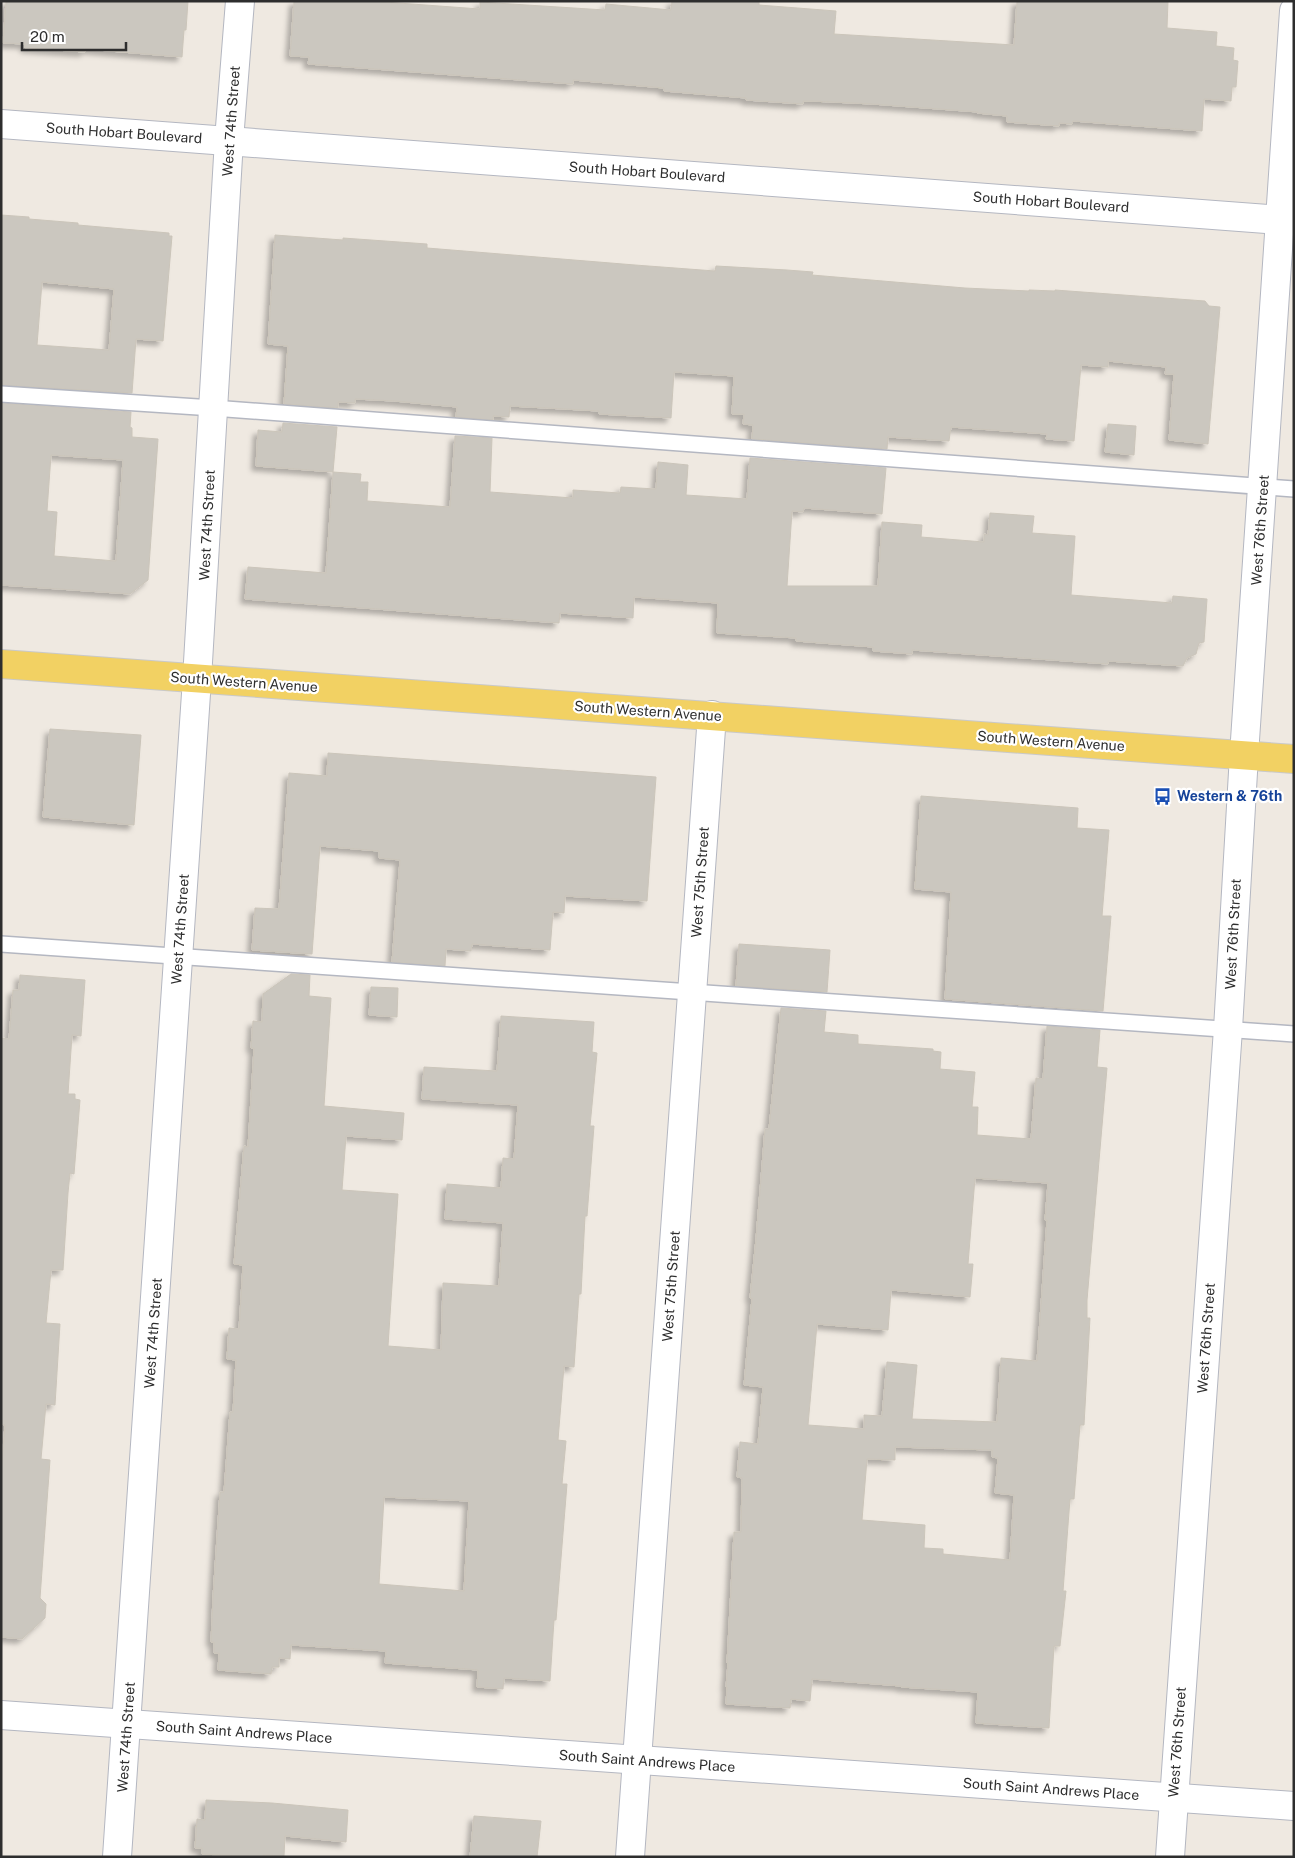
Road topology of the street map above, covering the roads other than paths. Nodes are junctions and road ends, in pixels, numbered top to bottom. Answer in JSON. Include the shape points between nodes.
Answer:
{"nodes":[{"id":1,"x":240,"y":1,"type":"edge"},
{"id":2,"x":1294,"y":11,"type":"edge"},
{"id":3,"x":1,"y":124,"type":"edge"},
{"id":4,"x":229,"y":140,"type":"junction"},
{"id":5,"x":1286,"y":220,"type":"edge"},
{"id":6,"x":1,"y":394,"type":"edge"},
{"id":7,"x":214,"y":408,"type":"junction"},
{"id":8,"x":1263,"y":487,"type":"junction"},
{"id":9,"x":1294,"y":489,"type":"edge"},
{"id":10,"x":1,"y":664,"type":"edge"},
{"id":11,"x":197,"y":679,"type":"junction"},
{"id":12,"x":712,"y":715,"type":"junction"},
{"id":13,"x":1244,"y":755,"type":"junction"},
{"id":14,"x":1294,"y":759,"type":"edge"},
{"id":15,"x":1,"y":944,"type":"edge"},
{"id":16,"x":179,"y":956,"type":"junction"},
{"id":17,"x":692,"y":993,"type":"junction"},
{"id":18,"x":1228,"y":1029,"type":"junction"},
{"id":19,"x":1294,"y":1034,"type":"edge"},
{"id":20,"x":1,"y":1715,"type":"edge"},
{"id":21,"x":127,"y":1724,"type":"junction"},
{"id":22,"x":637,"y":1760,"type":"junction"},
{"id":23,"x":1173,"y":1798,"type":"junction"},
{"id":24,"x":1294,"y":1806,"type":"edge"},
{"id":25,"x":117,"y":1857,"type":"edge"},
{"id":26,"x":630,"y":1857,"type":"edge"},
{"id":27,"x":1170,"y":1857,"type":"edge"}],
"edges":[{"from":1,"to":4,"type":"street","name":"West 74th Street"},
{"from":2,"to":5,"type":"street","name":"West 76th Street"},
{"from":3,"to":4,"type":"street","name":"South Hobart Boulevard"},
{"from":4,"to":5,"type":"street","name":"South Hobart Boulevard"},
{"from":4,"to":7,"type":"street","name":"West 74th Street"},
{"from":5,"to":8,"type":"street","name":"West 76th Street"},
{"from":6,"to":7,"type":"lane"},
{"from":7,"to":8,"type":"lane"},
{"from":7,"to":11,"type":"street","name":"West 74th Street"},
{"from":8,"to":9,"type":"lane"},
{"from":8,"to":13,"type":"street","name":"West 76th Street"},
{"from":10,"to":11,"type":"main road","name":"South Western Avenue"},
{"from":11,"to":12,"type":"main road","name":"South Western Avenue"},
{"from":11,"to":16,"type":"street","name":"West 74th Street"},
{"from":12,"to":13,"type":"main road","name":"South Western Avenue"},
{"from":12,"to":17,"type":"street","name":"West 75th Street"},
{"from":13,"to":14,"type":"main road","name":"South Western Avenue"},
{"from":13,"to":18,"type":"street","name":"West 76th Street"},
{"from":15,"to":16,"type":"lane"},
{"from":16,"to":17,"type":"lane"},
{"from":16,"to":21,"type":"street","name":"West 74th Street"},
{"from":17,"to":18,"type":"lane"},
{"from":17,"to":22,"type":"street","name":"West 75th Street"},
{"from":18,"to":19,"type":"lane"},
{"from":18,"to":23,"type":"street","name":"West 76th Street"},
{"from":20,"to":21,"type":"street","name":"South Saint Andrews Place"},
{"from":21,"to":22,"type":"street","name":"South Saint Andrews Place"},
{"from":21,"to":25,"type":"street","name":"West 74th Street"},
{"from":22,"to":23,"type":"street","name":"South Saint Andrews Place"},
{"from":22,"to":26,"type":"street","name":"West 75th Street"},
{"from":23,"to":24,"type":"street","name":"South Saint Andrews Place"},
{"from":23,"to":27,"type":"street","name":"West 76th Street"}]}
